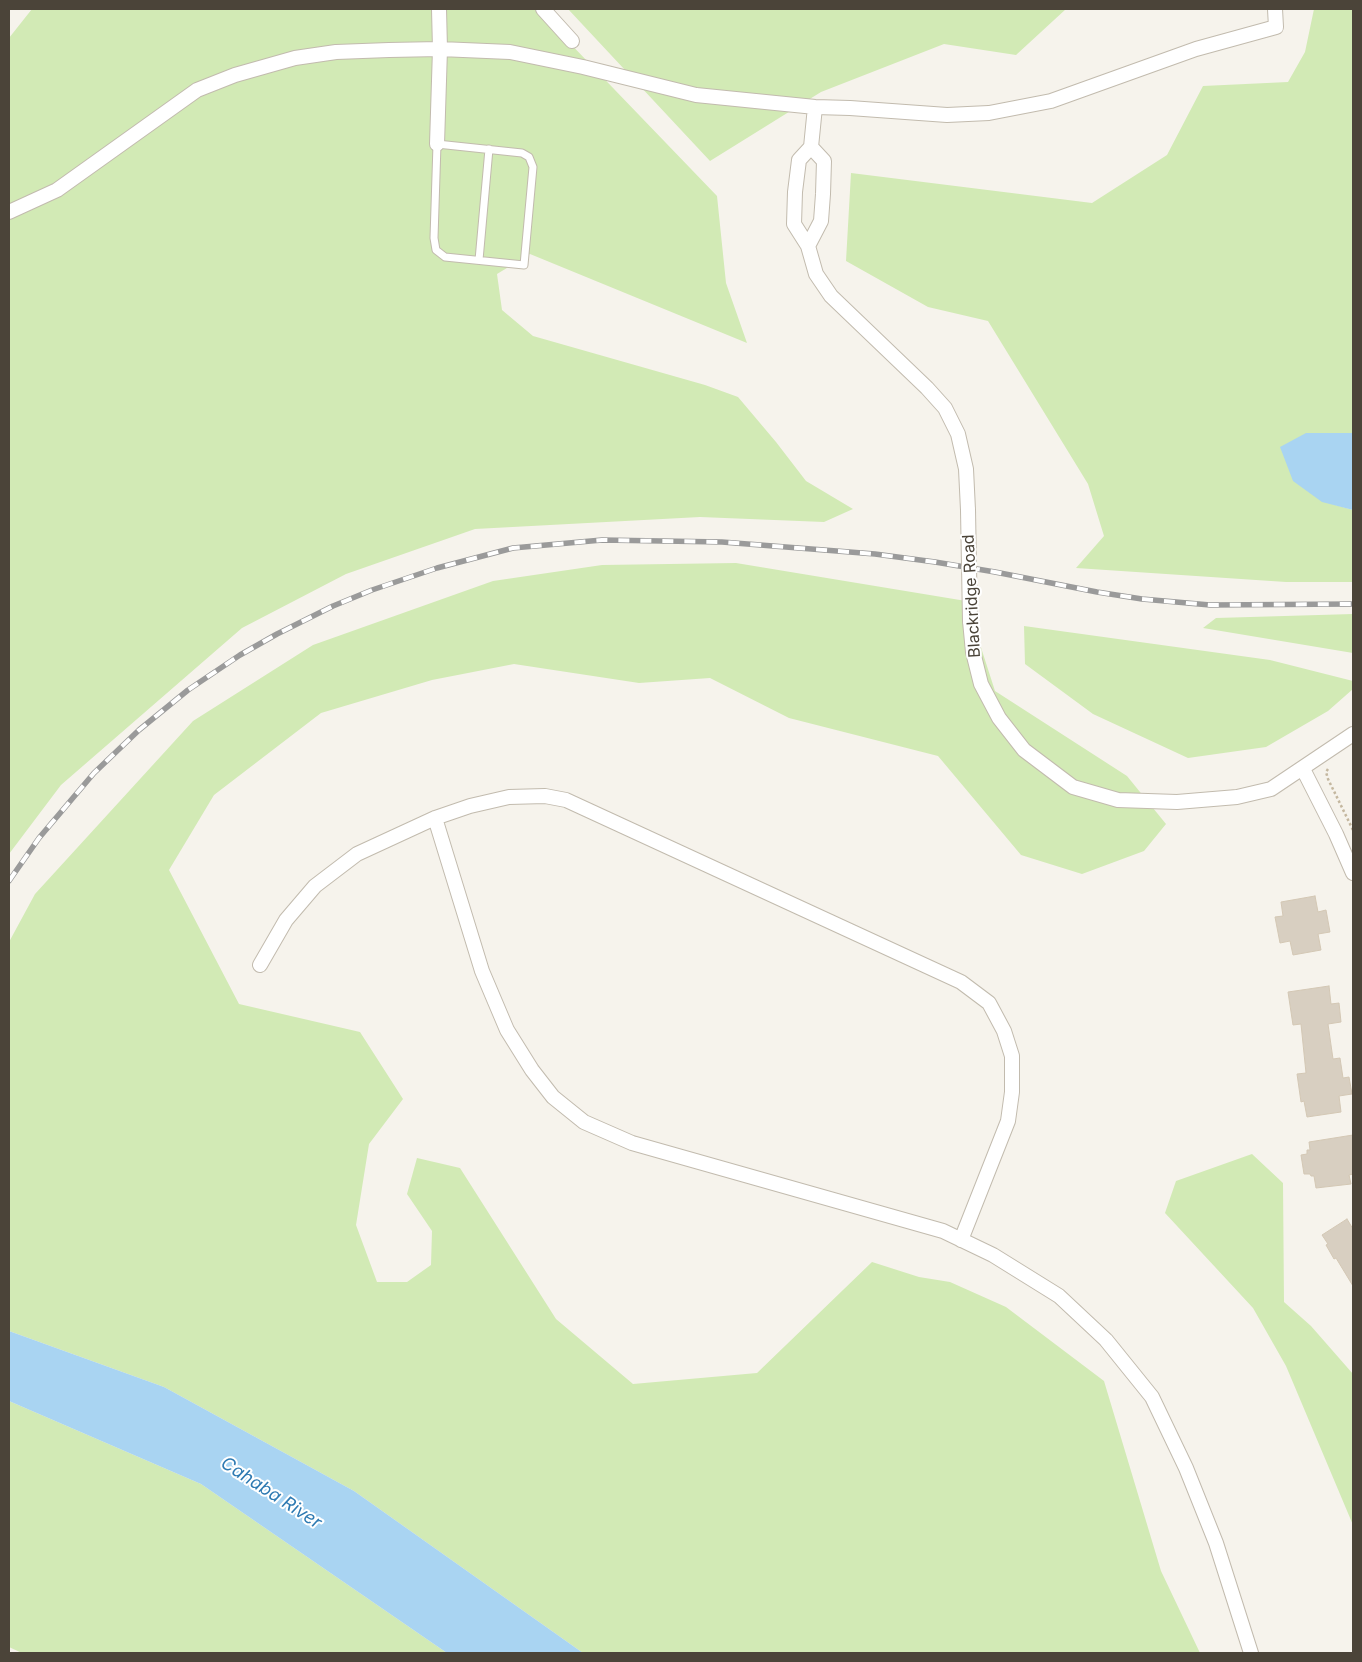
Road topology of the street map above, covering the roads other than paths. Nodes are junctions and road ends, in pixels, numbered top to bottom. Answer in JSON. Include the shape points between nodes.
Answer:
{"nodes":[{"id":1,"x":439,"y":9,"type":"edge"},
{"id":2,"x":543,"y":9,"type":"edge"},
{"id":3,"x":1275,"y":9,"type":"edge"},
{"id":4,"x":572,"y":41,"type":"dead end"},
{"id":5,"x":440,"y":49,"type":"junction"},
{"id":6,"x":815,"y":107,"type":"junction"},
{"id":7,"x":437,"y":144,"type":"junction"},
{"id":8,"x":811,"y":147,"type":"junction"},
{"id":9,"x":488,"y":149,"type":"junction"},
{"id":10,"x":9,"y":212,"type":"edge"},
{"id":11,"x":808,"y":246,"type":"junction"},
{"id":12,"x":479,"y":260,"type":"junction"},
{"id":13,"x":1353,"y":734,"type":"edge"},
{"id":14,"x":1303,"y":769,"type":"junction"},
{"id":15,"x":435,"y":818,"type":"junction"},
{"id":16,"x":1353,"y":872,"type":"edge"},
{"id":17,"x":260,"y":965,"type":"dead end"},
{"id":18,"x":961,"y":1240,"type":"junction"},
{"id":19,"x":1251,"y":1653,"type":"edge"}],
"edges":[{"from":1,"to":5,"type":"street"},
{"from":2,"to":4,"type":"street"},
{"from":3,"to":6,"type":"street","via":[[1276,27],[1196,48],[1051,101],[989,114],[947,115]]},
{"from":5,"to":6,"type":"street","via":[[510,52],[696,95]]},
{"from":5,"to":7,"type":"street"},
{"from":5,"to":10,"type":"street","via":[[336,52],[296,58],[235,75],[197,90],[57,190]]},
{"from":6,"to":8,"type":"street","name":"Blackridge Road"},
{"from":7,"to":9,"type":"lane"},
{"from":7,"to":12,"type":"lane","via":[[436,250],[445,257]]},
{"from":8,"to":11,"type":"street","via":[[824,161],[823,194],[821,222]]},
{"from":8,"to":11,"type":"street","name":"Blackridge Road","via":[[798,160],[794,224]]},
{"from":9,"to":12,"type":"lane"},
{"from":9,"to":12,"type":"lane","via":[[522,153],[529,157],[533,167],[524,265]]},
{"from":11,"to":14,"type":"street","name":"Blackridge Road","bridge":true,"via":[[816,274],[831,296],[927,388],[945,408],[958,434],[966,469],[973,652],[981,684],[999,718],[1024,750],[1073,787],[1118,800],[1177,802],[1237,797],[1270,789]]},
{"from":13,"to":14,"type":"street","name":"Blackridge Road"},
{"from":14,"to":16,"type":"street"},
{"from":15,"to":17,"type":"street","via":[[357,854],[316,886],[286,920]]},
{"from":15,"to":18,"type":"street","via":[[482,972],[507,1030],[553,1097],[584,1122],[632,1143],[943,1232]]},
{"from":15,"to":18,"type":"street","via":[[509,797],[545,796],[566,800],[961,982],[989,1003],[1004,1031],[1012,1056],[1012,1092],[1008,1120]]},
{"from":18,"to":19,"type":"street","via":[[994,1254],[1059,1296],[1106,1340],[1152,1397],[1186,1468],[1216,1543]]}]}
